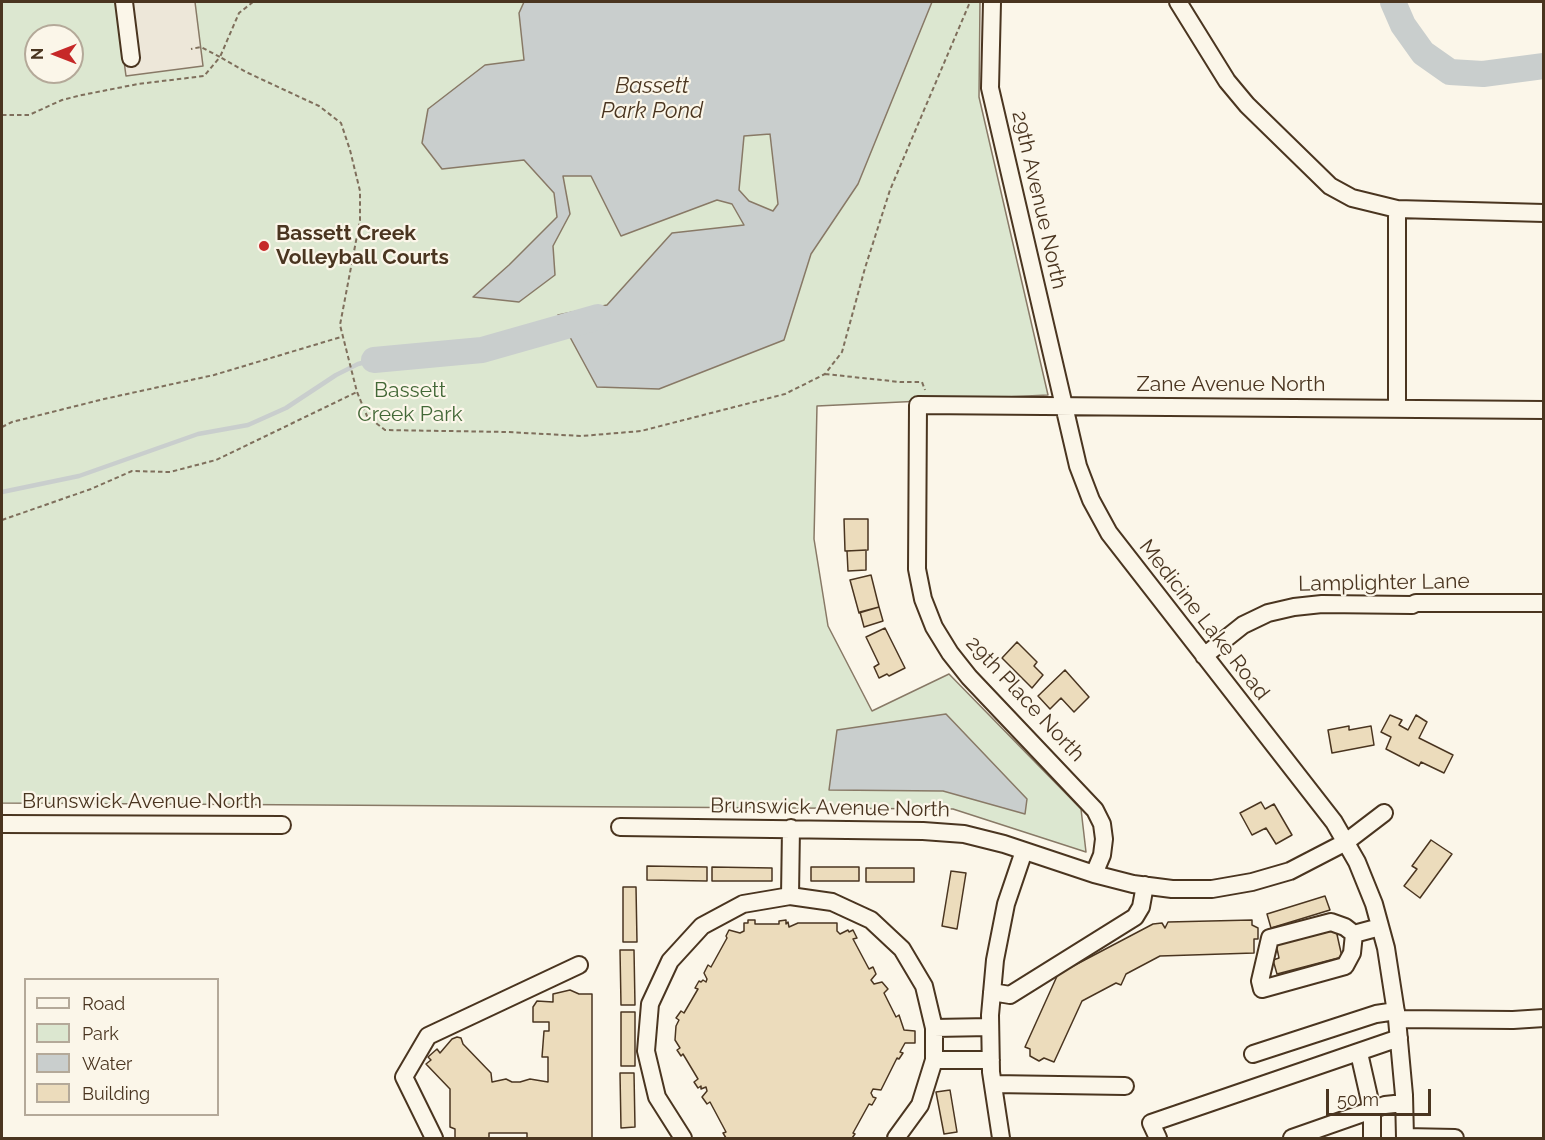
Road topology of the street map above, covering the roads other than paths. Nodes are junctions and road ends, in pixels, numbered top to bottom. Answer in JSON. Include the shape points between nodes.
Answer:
{"nodes":[{"id":1,"x":124,"y":2,"type":"edge"},
{"id":2,"x":992,"y":2,"type":"edge"},
{"id":3,"x":1178,"y":2,"type":"edge"},
{"id":4,"x":130,"y":58,"type":"dead end"},
{"id":5,"x":1397,"y":209,"type":"junction"},
{"id":6,"x":1544,"y":213,"type":"edge"},
{"id":7,"x":925,"y":405,"type":"joint"},
{"id":8,"x":1064,"y":406,"type":"junction"},
{"id":9,"x":1397,"y":409,"type":"junction"},
{"id":10,"x":1544,"y":410,"type":"edge"},
{"id":11,"x":1544,"y":603,"type":"edge"},
{"id":12,"x":1204,"y":656,"type":"junction"},
{"id":13,"x":1384,"y":813,"type":"dead end"},
{"id":14,"x":2,"y":824,"type":"edge"},
{"id":15,"x":282,"y":825,"type":"dead end"},
{"id":16,"x":620,"y":827,"type":"dead end"},
{"id":17,"x":791,"y":828,"type":"junction"},
{"id":18,"x":1346,"y":842,"type":"junction"},
{"id":19,"x":1024,"y":851,"type":"junction"},
{"id":20,"x":1094,"y":874,"type":"junction"},
{"id":21,"x":1145,"y":885,"type":"junction"},
{"id":22,"x":790,"y":896,"type":"junction"},
{"id":23,"x":1380,"y":927,"type":"junction"},
{"id":24,"x":1354,"y":934,"type":"junction"},
{"id":25,"x":579,"y":965,"type":"dead end"},
{"id":26,"x":992,"y":992,"type":"junction"},
{"id":27,"x":1397,"y":1015,"type":"junction"},
{"id":28,"x":1544,"y":1018,"type":"edge"},
{"id":29,"x":934,"y":1028,"type":"junction"},
{"id":30,"x":990,"y":1028,"type":"junction"},
{"id":31,"x":1399,"y":1038,"type":"junction"},
{"id":32,"x":1359,"y":1053,"type":"junction"},
{"id":33,"x":1253,"y":1054,"type":"dead end"},
{"id":34,"x":934,"y":1060,"type":"junction"},
{"id":35,"x":991,"y":1060,"type":"junction"},
{"id":36,"x":993,"y":1084,"type":"junction"},
{"id":37,"x":1125,"y":1086,"type":"dead end"},
{"id":38,"x":1404,"y":1103,"type":"junction"},
{"id":39,"x":1372,"y":1110,"type":"junction"},
{"id":40,"x":434,"y":1138,"type":"edge"},
{"id":41,"x":683,"y":1138,"type":"edge"},
{"id":42,"x":896,"y":1138,"type":"edge"},
{"id":43,"x":1001,"y":1138,"type":"edge"},
{"id":44,"x":1158,"y":1138,"type":"edge"},
{"id":45,"x":1292,"y":1138,"type":"edge"},
{"id":46,"x":1372,"y":1138,"type":"edge"},
{"id":47,"x":1405,"y":1138,"type":"edge"},
{"id":48,"x":1455,"y":1138,"type":"edge"}],
"edges":[{"from":1,"to":4,"type":"street"},
{"from":2,"to":8,"type":"street","name":"29th Avenue North","via":[[990,88]]},
{"from":3,"to":5,"type":"street","via":[[1227,81],[1311,170],[1352,198]]},
{"from":5,"to":6,"type":"street"},
{"from":5,"to":9,"type":"street"},
{"from":7,"to":8,"type":"street","name":"Zane Avenue North"},
{"from":7,"to":20,"type":"street","name":"29th Place North","via":[[917,568],[923,599],[934,627],[969,677],[1095,810],[1104,839]]},
{"from":8,"to":9,"type":"street","name":"Zane Avenue North"},
{"from":8,"to":12,"type":"street","name":"Medicine Lake Road","via":[[1078,466],[1109,533]]},
{"from":9,"to":10,"type":"street","name":"Zane Avenue North"},
{"from":11,"to":12,"type":"street","name":"Lamplighter Lane","via":[[1294,607],[1268,613],[1243,626]]},
{"from":12,"to":18,"type":"street","name":"Medicine Lake Road"},
{"from":13,"to":18,"type":"street"},
{"from":14,"to":15,"type":"street","name":"Brunswick Avenue North"},
{"from":16,"to":17,"type":"street","name":"Brunswick Avenue North"},
{"from":17,"to":19,"type":"street","name":"Brunswick Avenue North","via":[[964,834]]},
{"from":17,"to":22,"type":"street"},
{"from":18,"to":21,"type":"street","name":"Brunswick Avenue North","via":[[1290,871],[1252,882],[1212,889]]},
{"from":18,"to":23,"type":"street","name":"Medicine Lake Road"},
{"from":19,"to":20,"type":"street","name":"Brunswick Avenue North"},
{"from":19,"to":26,"type":"street","via":[[1006,904],[994,960]]},
{"from":20,"to":21,"type":"street","name":"Brunswick Avenue North"},
{"from":21,"to":26,"type":"street","via":[[1135,917],[1010,995]]},
{"from":22,"to":29,"type":"street","via":[[832,902],[871,920],[902,949],[924,986]]},
{"from":22,"to":41,"type":"street","via":[[743,904],[702,926],[670,961],[650,1004],[646,1051],[657,1097]]},
{"from":23,"to":24,"type":"street"},
{"from":23,"to":27,"type":"street","name":"Medicine Lake Road"},
{"from":24,"to":24,"type":"street","via":[[1331,922],[1270,938],[1260,981],[1262,989],[1345,966],[1352,953]]},
{"from":25,"to":40,"type":"street","via":[[428,1036],[404,1077]]},
{"from":26,"to":30,"type":"street"},
{"from":27,"to":28,"type":"street"},
{"from":27,"to":31,"type":"street","name":"Medicine Lake Road"},
{"from":27,"to":33,"type":"street","via":[[1376,1014]]},
{"from":29,"to":30,"type":"street"},
{"from":29,"to":34,"type":"street"},
{"from":30,"to":35,"type":"street"},
{"from":31,"to":32,"type":"street"},
{"from":31,"to":38,"type":"street","name":"Medicine Lake Road"},
{"from":32,"to":39,"type":"street"},
{"from":32,"to":44,"type":"street","via":[[1151,1123]]},
{"from":34,"to":35,"type":"street"},
{"from":34,"to":42,"type":"street","via":[[920,1105]]},
{"from":35,"to":36,"type":"street"},
{"from":36,"to":37,"type":"street"},
{"from":36,"to":43,"type":"street"},
{"from":38,"to":39,"type":"street"},
{"from":38,"to":47,"type":"street","name":"Medicine Lake Road"},
{"from":39,"to":45,"type":"street"},
{"from":39,"to":46,"type":"street"},
{"from":47,"to":48,"type":"street"}]}
